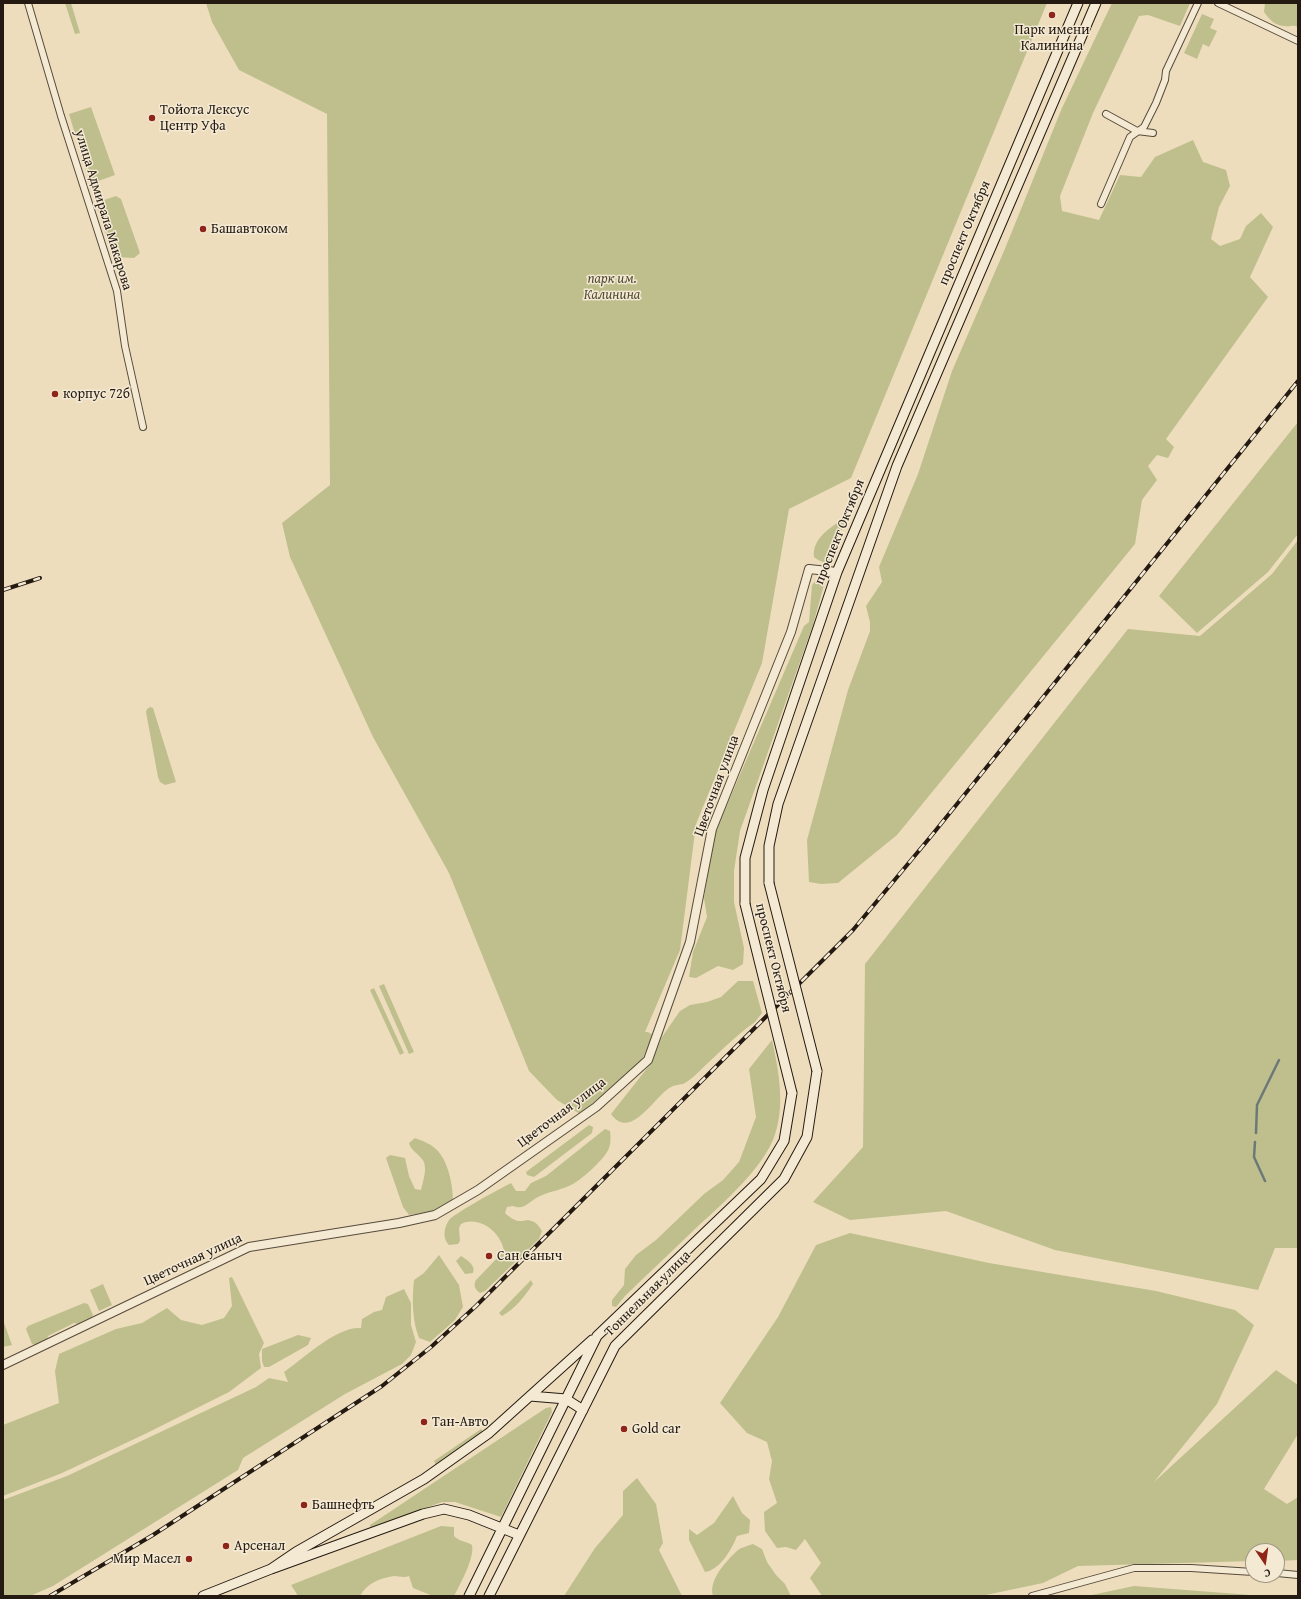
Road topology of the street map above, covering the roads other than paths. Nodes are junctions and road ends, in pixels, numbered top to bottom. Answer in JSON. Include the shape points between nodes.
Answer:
{"nodes":[{"id":1,"x":28,"y":3,"type":"edge"},
{"id":2,"x":1078,"y":3,"type":"edge"},
{"id":3,"x":1096,"y":3,"type":"edge"},
{"id":4,"x":1198,"y":3,"type":"edge"},
{"id":5,"x":1218,"y":3,"type":"edge"},
{"id":6,"x":1298,"y":41,"type":"edge"},
{"id":7,"x":1106,"y":114,"type":"dead end"},
{"id":8,"x":1137,"y":131,"type":"junction"},
{"id":9,"x":1153,"y":133,"type":"dead end"},
{"id":10,"x":1101,"y":204,"type":"dead end"},
{"id":11,"x":143,"y":427,"type":"dead end"},
{"id":12,"x":837,"y":572,"type":"junction"},
{"id":13,"x":817,"y":1072,"type":"joint"},
{"id":14,"x":792,"y":1093,"type":"joint"},
{"id":15,"x":596,"y":1336,"type":"junction"},
{"id":16,"x":3,"y":1365,"type":"edge"},
{"id":17,"x":530,"y":1396,"type":"junction"},
{"id":18,"x":566,"y":1399,"type":"junction"},
{"id":19,"x":583,"y":1410,"type":"junction"},
{"id":20,"x":504,"y":1528,"type":"junction"},
{"id":21,"x":519,"y":1535,"type":"junction"},
{"id":22,"x":271,"y":1569,"type":"junction"},
{"id":23,"x":1245,"y":1571,"type":"edge"},
{"id":24,"x":1285,"y":1574,"type":"edge"},
{"id":25,"x":1298,"y":1575,"type":"edge"},
{"id":26,"x":203,"y":1596,"type":"edge"},
{"id":27,"x":469,"y":1596,"type":"edge"},
{"id":28,"x":489,"y":1596,"type":"edge"},
{"id":29,"x":1032,"y":1596,"type":"edge"}],
"edges":[{"from":1,"to":11,"type":"street","name":"улица Адмирала Макарова","via":[[117,291],[125,346]]},
{"from":2,"to":12,"type":"main road","name":"проспект Октября"},
{"from":3,"to":13,"type":"main road","name":"проспект Октября","bridge":true,"via":[[897,466],[778,804],[769,846],[769,883]]},
{"from":4,"to":8,"type":"street","via":[[1166,71],[1156,103],[1144,127]]},
{"from":5,"to":6,"type":"street"},
{"from":7,"to":8,"type":"street"},
{"from":8,"to":9,"type":"street"},
{"from":8,"to":10,"type":"street","via":[[1130,137]]},
{"from":12,"to":14,"type":"main road","name":"проспект Октября","bridge":true,"via":[[763,790],[745,858],[745,904]]},
{"from":12,"to":16,"type":"street","name":"Цветочная улица","via":[[809,569],[791,632],[712,829],[690,942],[648,1060],[590,1111],[478,1190],[435,1215],[249,1247]]},
{"from":13,"to":19,"type":"main road","name":"Тоннельная улица","via":[[807,1137],[784,1178],[615,1346]]},
{"from":14,"to":15,"type":"main road","name":"Тоннельная улица","via":[[784,1140],[760,1178]]},
{"from":15,"to":17,"type":"main road"},
{"from":15,"to":18,"type":"main road","name":"Тоннельная улица"},
{"from":17,"to":18,"type":"main road"},
{"from":17,"to":22,"type":"main road","via":[[489,1433],[424,1479]]},
{"from":18,"to":19,"type":"main road"},
{"from":18,"to":20,"type":"main road","name":"Тоннельная улица"},
{"from":19,"to":21,"type":"main road","name":"Тоннельная улица"},
{"from":20,"to":21,"type":"main road"},
{"from":20,"to":22,"type":"main road","via":[[444,1508]]},
{"from":20,"to":27,"type":"main road","name":"Тоннельная улица"},
{"from":21,"to":28,"type":"main road","name":"Тоннельная улица"},
{"from":22,"to":26,"type":"main road"},
{"from":23,"to":29,"type":"street","via":[[1134,1568]]},
{"from":24,"to":25,"type":"street"}]}
